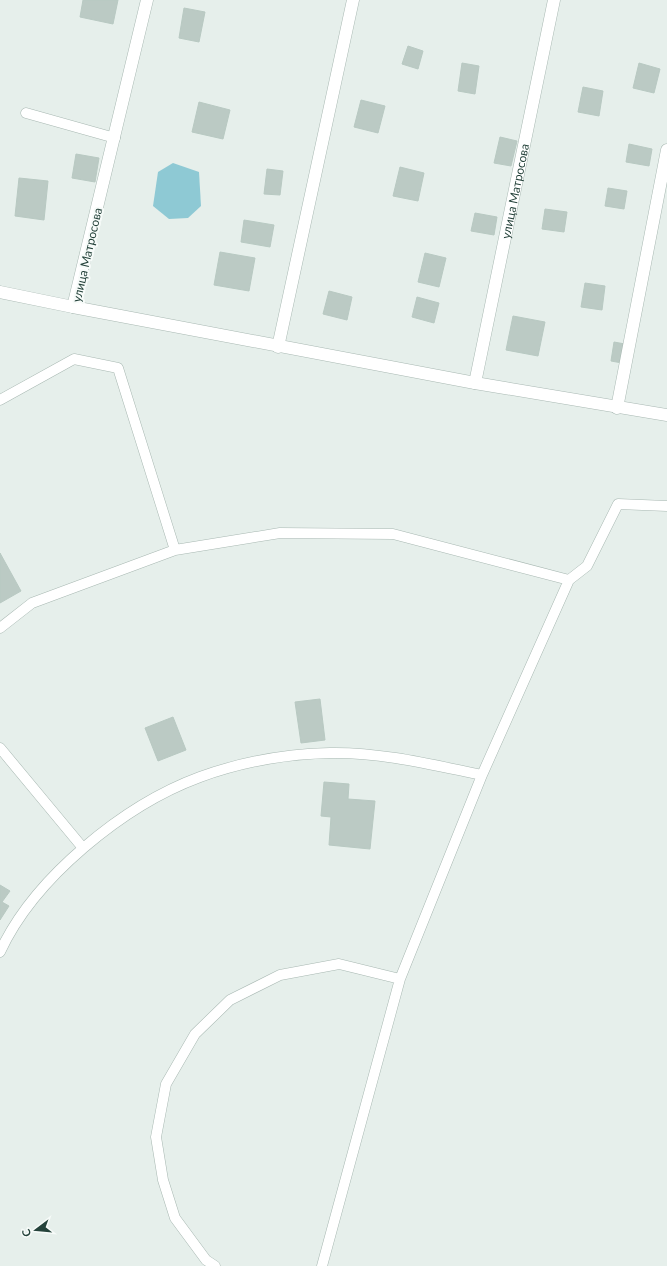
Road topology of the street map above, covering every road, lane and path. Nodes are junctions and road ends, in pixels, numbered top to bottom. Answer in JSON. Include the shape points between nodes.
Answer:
{"nodes":[{"id":1,"x":147,"y":0,"type":"edge"},
{"id":2,"x":353,"y":0,"type":"edge"},
{"id":3,"x":554,"y":0,"type":"edge"},
{"id":4,"x":26,"y":113,"type":"dead end"},
{"id":5,"x":115,"y":138,"type":"junction"},
{"id":6,"x":667,"y":150,"type":"edge"},
{"id":7,"x":0,"y":292,"type":"edge"},
{"id":8,"x":73,"y":307,"type":"junction"},
{"id":9,"x":278,"y":347,"type":"junction"},
{"id":10,"x":474,"y":383,"type":"junction"},
{"id":11,"x":0,"y":400,"type":"edge"},
{"id":12,"x":617,"y":408,"type":"junction"},
{"id":13,"x":667,"y":414,"type":"edge"},
{"id":14,"x":667,"y":506,"type":"edge"},
{"id":15,"x":175,"y":550,"type":"junction"},
{"id":16,"x":569,"y":580,"type":"junction"},
{"id":17,"x":0,"y":628,"type":"edge"},
{"id":18,"x":0,"y":748,"type":"edge"},
{"id":19,"x":482,"y":775,"type":"junction"},
{"id":20,"x":83,"y":848,"type":"junction"},
{"id":21,"x":0,"y":952,"type":"edge"},
{"id":22,"x":400,"y":979,"type":"junction"},
{"id":23,"x":215,"y":1266,"type":"edge"},
{"id":24,"x":322,"y":1266,"type":"edge"}],
"edges":[{"from":1,"to":5,"type":"street","name":"улица Матросова"},
{"from":2,"to":9,"type":"street"},
{"from":3,"to":10,"type":"street","name":"улица Матросова"},
{"from":4,"to":5,"type":"lane"},
{"from":5,"to":8,"type":"street","name":"улица Матросова"},
{"from":6,"to":12,"type":"street"},
{"from":7,"to":8,"type":"street"},
{"from":8,"to":9,"type":"street","name":"улица Матросова"},
{"from":9,"to":10,"type":"street","name":"улица Матросова"},
{"from":10,"to":12,"type":"street","name":"улица Матросова"},
{"from":11,"to":15,"type":"lane","via":[[74,359],[118,368]]},
{"from":12,"to":13,"type":"street","name":"улица Матросова"},
{"from":14,"to":16,"type":"lane","via":[[618,504],[587,566]]},
{"from":15,"to":16,"type":"lane","via":[[280,533],[393,534]]},
{"from":15,"to":17,"type":"lane","via":[[32,603]]},
{"from":16,"to":19,"type":"lane"},
{"from":18,"to":20,"type":"lane"},
{"from":19,"to":20,"type":"lane","via":[[389,757],[331,753],[267,758],[200,777],[143,804]]},
{"from":19,"to":22,"type":"lane"},
{"from":20,"to":21,"type":"lane","via":[[34,896]]},
{"from":22,"to":23,"type":"lane","via":[[339,964],[280,974],[230,1000],[195,1034],[166,1084],[156,1137],[163,1180],[175,1218],[206,1260]]},
{"from":22,"to":24,"type":"lane"}]}
